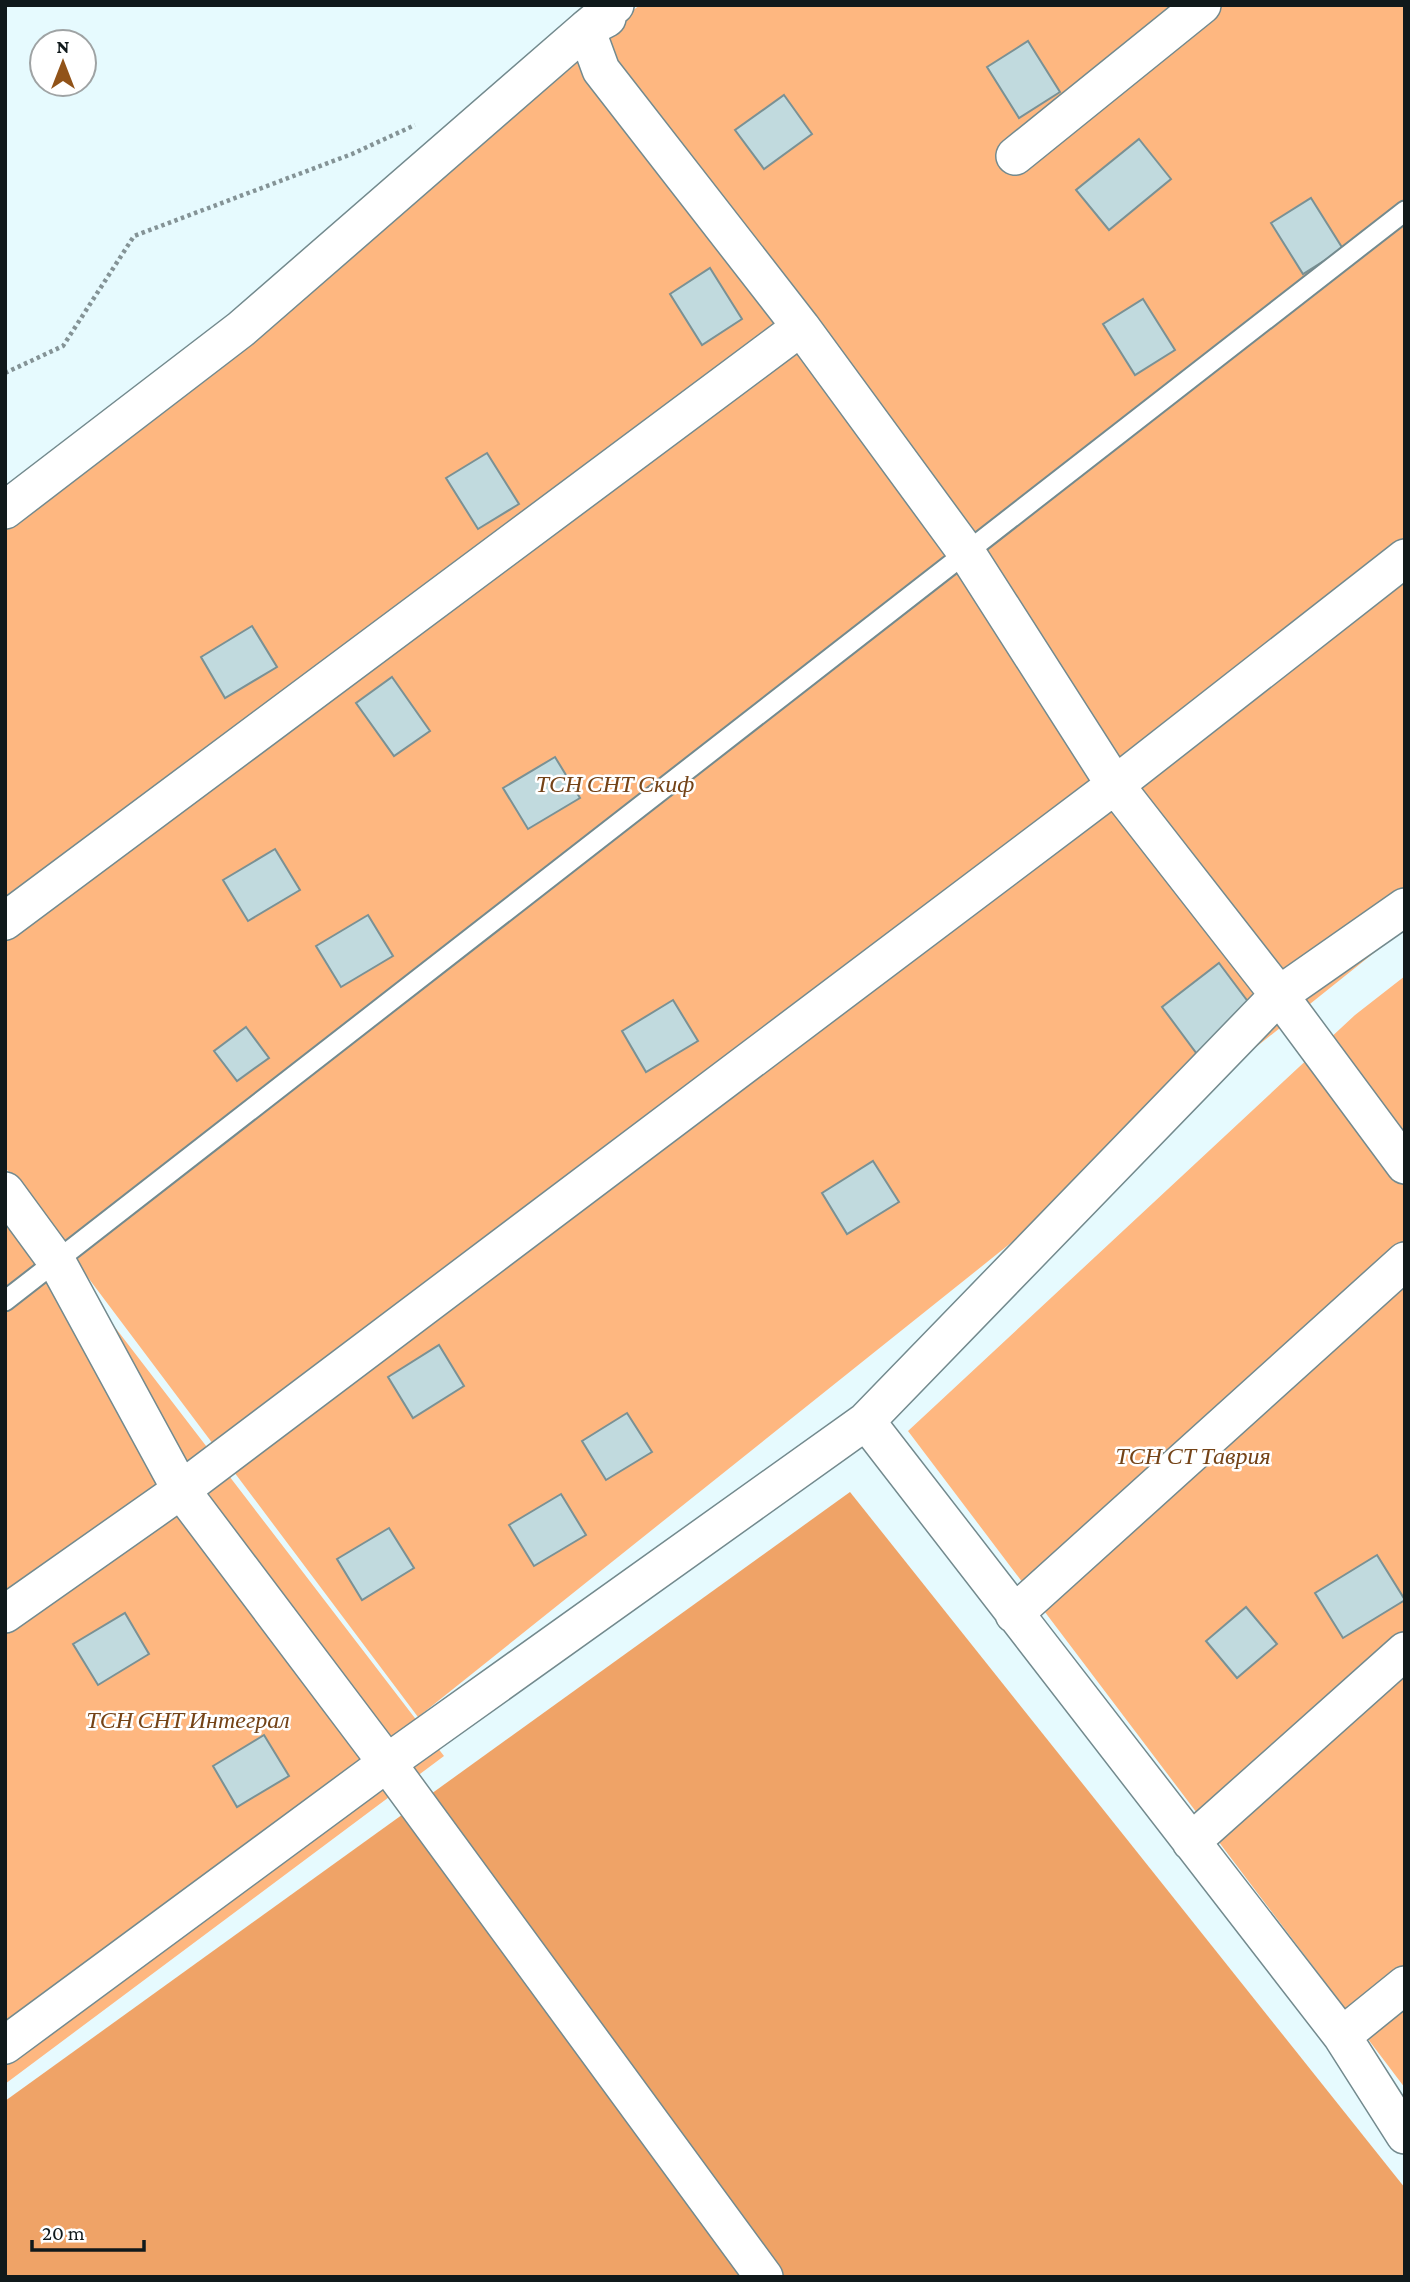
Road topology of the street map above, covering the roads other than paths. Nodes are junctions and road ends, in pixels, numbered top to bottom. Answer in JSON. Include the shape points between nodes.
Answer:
{"nodes":[{"id":1,"x":615,"y":5,"type":"edge"},
{"id":2,"x":629,"y":5,"type":"edge"},
{"id":3,"x":1202,"y":5,"type":"edge"},
{"id":4,"x":586,"y":29,"type":"junction"},
{"id":5,"x":1014,"y":156,"type":"dead end"},
{"id":6,"x":1405,"y":211,"type":"edge"},
{"id":7,"x":801,"y":327,"type":"junction"},
{"id":8,"x":5,"y":510,"type":"edge"},
{"id":9,"x":966,"y":552,"type":"junction"},
{"id":10,"x":1405,"y":558,"type":"edge"},
{"id":11,"x":1115,"y":785,"type":"junction"},
{"id":12,"x":1405,"y":907,"type":"edge"},
{"id":13,"x":5,"y":921,"type":"edge"},
{"id":14,"x":1279,"y":995,"type":"junction"},
{"id":15,"x":1405,"y":1165,"type":"edge"},
{"id":16,"x":5,"y":1191,"type":"edge"},
{"id":17,"x":1405,"y":1261,"type":"edge"},
{"id":18,"x":57,"y":1262,"type":"junction"},
{"id":19,"x":5,"y":1301,"type":"edge"},
{"id":20,"x":866,"y":1421,"type":"junction"},
{"id":21,"x":181,"y":1490,"type":"junction"},
{"id":22,"x":5,"y":1614,"type":"edge"},
{"id":23,"x":1014,"y":1614,"type":"junction"},
{"id":24,"x":1405,"y":1651,"type":"edge"},
{"id":25,"x":387,"y":1763,"type":"junction"},
{"id":26,"x":1191,"y":1842,"type":"junction"},
{"id":27,"x":1405,"y":1985,"type":"edge"},
{"id":28,"x":1342,"y":2036,"type":"junction"},
{"id":29,"x":5,"y":2045,"type":"edge"},
{"id":30,"x":1405,"y":2135,"type":"edge"},
{"id":31,"x":764,"y":2277,"type":"edge"}],
"edges":[{"from":1,"to":4,"type":"street"},
{"from":2,"to":4,"type":"street"},
{"from":3,"to":5,"type":"street"},
{"from":4,"to":7,"type":"street","via":[[601,70]]},
{"from":4,"to":8,"type":"street","via":[[242,329]]},
{"from":6,"to":9,"type":"lane"},
{"from":7,"to":9,"type":"street"},
{"from":7,"to":13,"type":"street"},
{"from":9,"to":11,"type":"street"},
{"from":9,"to":18,"type":"lane"},
{"from":10,"to":11,"type":"street"},
{"from":11,"to":14,"type":"street"},
{"from":11,"to":21,"type":"street"},
{"from":12,"to":14,"type":"street"},
{"from":14,"to":15,"type":"street"},
{"from":14,"to":20,"type":"street"},
{"from":16,"to":18,"type":"street"},
{"from":17,"to":23,"type":"street"},
{"from":18,"to":19,"type":"lane"},
{"from":18,"to":21,"type":"street"},
{"from":20,"to":23,"type":"street"},
{"from":20,"to":25,"type":"street"},
{"from":21,"to":22,"type":"street"},
{"from":21,"to":25,"type":"street"},
{"from":23,"to":26,"type":"street"},
{"from":24,"to":26,"type":"street"},
{"from":25,"to":29,"type":"street"},
{"from":25,"to":31,"type":"street"},
{"from":26,"to":28,"type":"street"},
{"from":27,"to":28,"type":"street"},
{"from":28,"to":30,"type":"street"}]}
